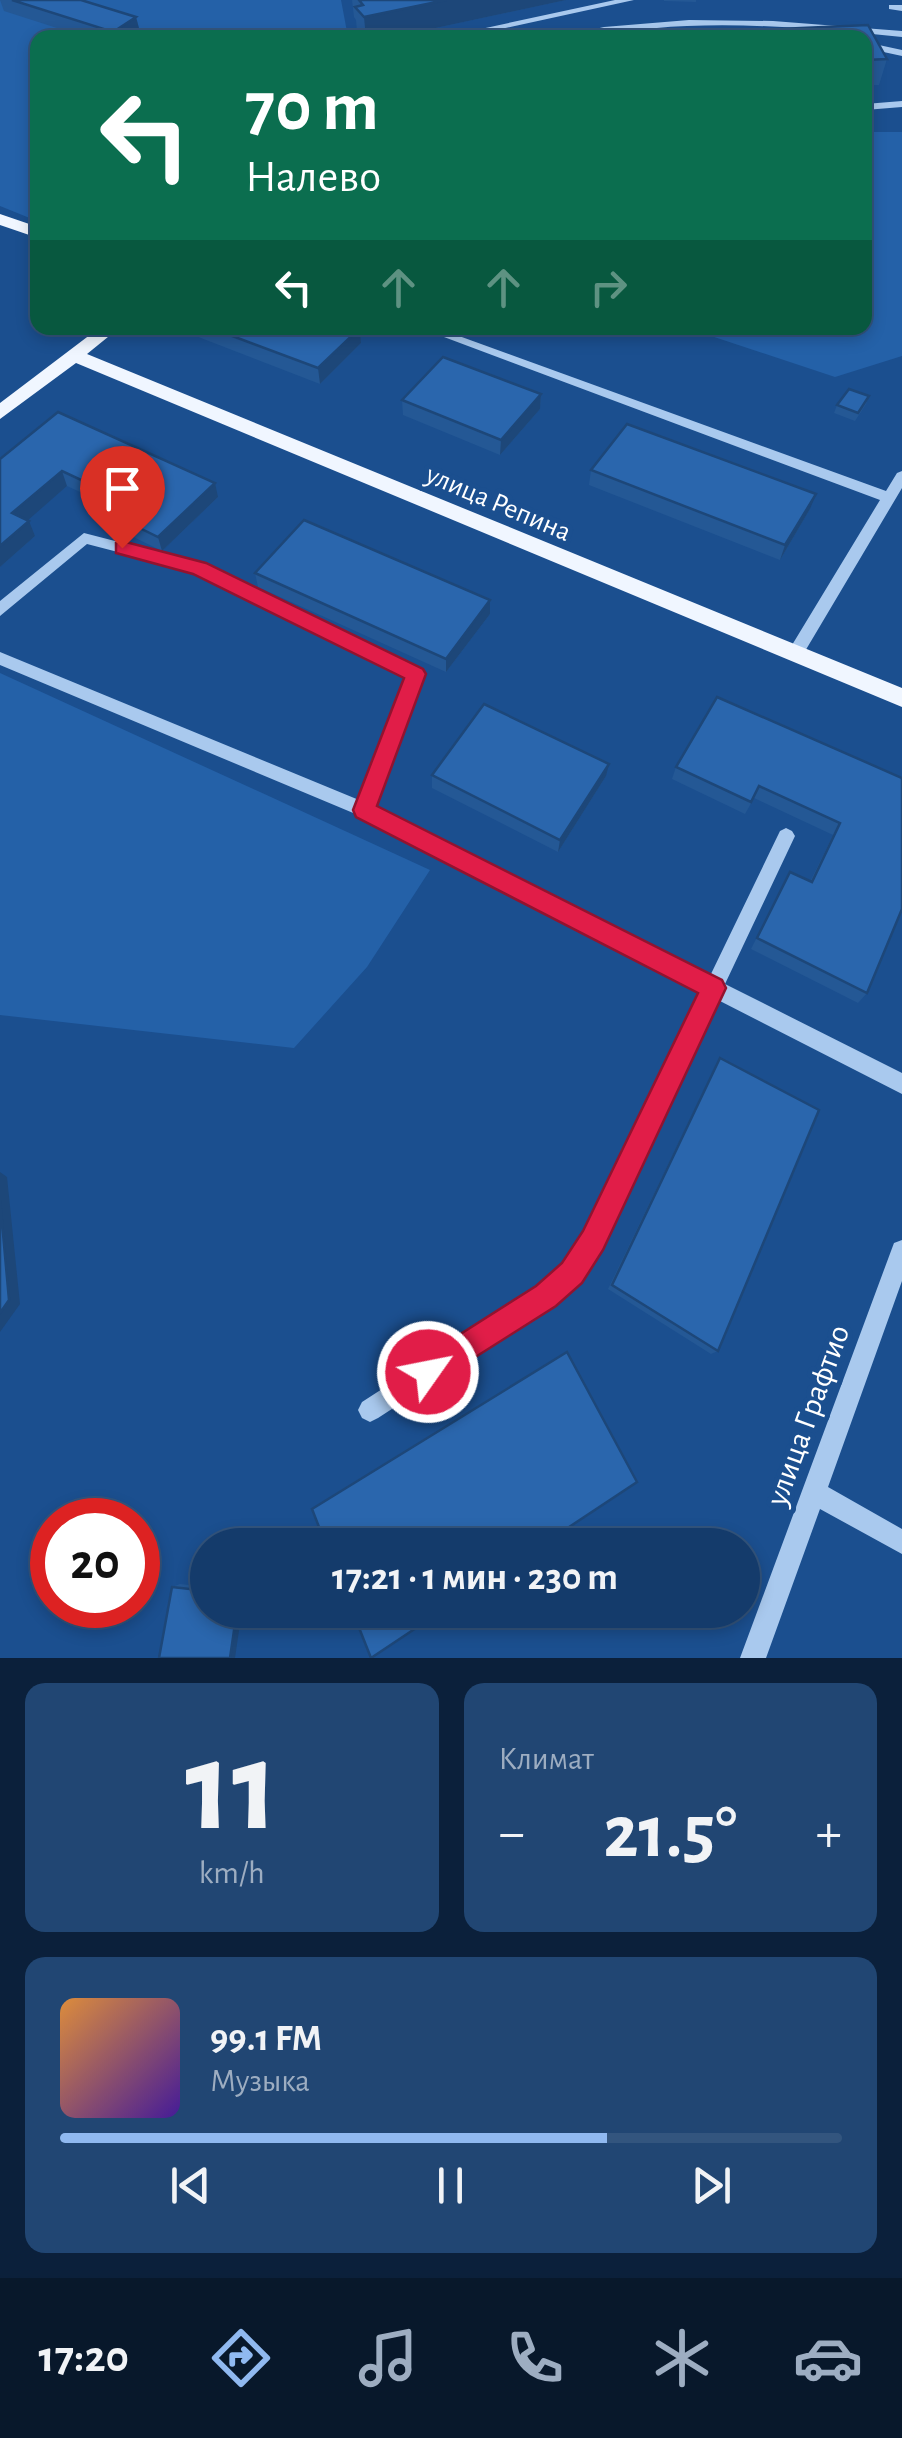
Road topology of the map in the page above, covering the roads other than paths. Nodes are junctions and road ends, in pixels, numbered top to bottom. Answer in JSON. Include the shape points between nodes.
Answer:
{"nodes":[{"id":1,"x":632,"y":0,"type":"edge"},
{"id":2,"x":650,"y":22,"type":"junction"},
{"id":3,"x":779,"y":23,"type":"junction"},
{"id":4,"x":482,"y":30,"type":"edge"},
{"id":5,"x":606,"y":30,"type":"edge"},
{"id":6,"x":782,"y":30,"type":"edge"},
{"id":7,"x":857,"y":30,"type":"edge"},
{"id":8,"x":872,"y":31,"type":"edge"},
{"id":9,"x":902,"y":34,"type":"edge"},
{"id":10,"x":872,"y":47,"type":"edge"},
{"id":11,"x":902,"y":53,"type":"edge"},
{"id":12,"x":902,"y":104,"type":"edge"},
{"id":13,"x":872,"y":106,"type":"edge"},
{"id":14,"x":3,"y":223,"type":"edge"},
{"id":15,"x":30,"y":231,"type":"edge"},
{"id":16,"x":101,"y":335,"type":"edge"},
{"id":17,"x":445,"y":335,"type":"edge"},
{"id":18,"x":75,"y":356,"type":"junction"},
{"id":19,"x":0,"y":412,"type":"edge"},
{"id":20,"x":902,"y":476,"type":"edge"},
{"id":21,"x":889,"y":498,"type":"junction"},
{"id":22,"x":0,"y":610,"type":"edge"},
{"id":23,"x":795,"y":654,"type":"junction"},
{"id":24,"x":0,"y":658,"type":"edge"},
{"id":25,"x":902,"y":698,"type":"edge"},
{"id":26,"x":364,"y":810,"type":"junction"},
{"id":27,"x":786,"y":836,"type":"dead end"},
{"id":28,"x":714,"y":988,"type":"junction"},
{"id":29,"x":902,"y":1084,"type":"edge"},
{"id":30,"x":902,"y":1251,"type":"edge"},
{"id":31,"x":370,"y":1410,"type":"dead end"},
{"id":32,"x":814,"y":1493,"type":"junction"},
{"id":33,"x":902,"y":1542,"type":"edge"},
{"id":34,"x":753,"y":1658,"type":"edge"}],
"edges":[{"from":1,"to":2,"type":"street"},
{"from":1,"to":4,"type":"street"},
{"from":2,"to":3,"type":"street"},
{"from":2,"to":5,"type":"street"},
{"from":3,"to":6,"type":"street"},
{"from":3,"to":7,"type":"street"},
{"from":8,"to":9,"type":"street"},
{"from":10,"to":11,"type":"street"},
{"from":12,"to":13,"type":"street"},
{"from":14,"to":15,"type":"main road"},
{"from":16,"to":18,"type":"main road"},
{"from":17,"to":21,"type":"street"},
{"from":18,"to":19,"type":"main road"},
{"from":18,"to":23,"type":"main road","name":"улица Репина"},
{"from":20,"to":21,"type":"street"},
{"from":21,"to":23,"type":"street"},
{"from":22,"to":26,"type":"street","via":[[84,538],[199,568],[416,674]]},
{"from":23,"to":25,"type":"main road","name":"улица Репина"},
{"from":24,"to":26,"type":"street"},
{"from":26,"to":28,"type":"street"},
{"from":27,"to":28,"type":"street"},
{"from":28,"to":29,"type":"street"},
{"from":28,"to":31,"type":"street","via":[[572,1273]]},
{"from":30,"to":32,"type":"street","name":"улица Графтио"},
{"from":32,"to":33,"type":"street"},
{"from":32,"to":34,"type":"street","name":"улица Графтио"}]}
